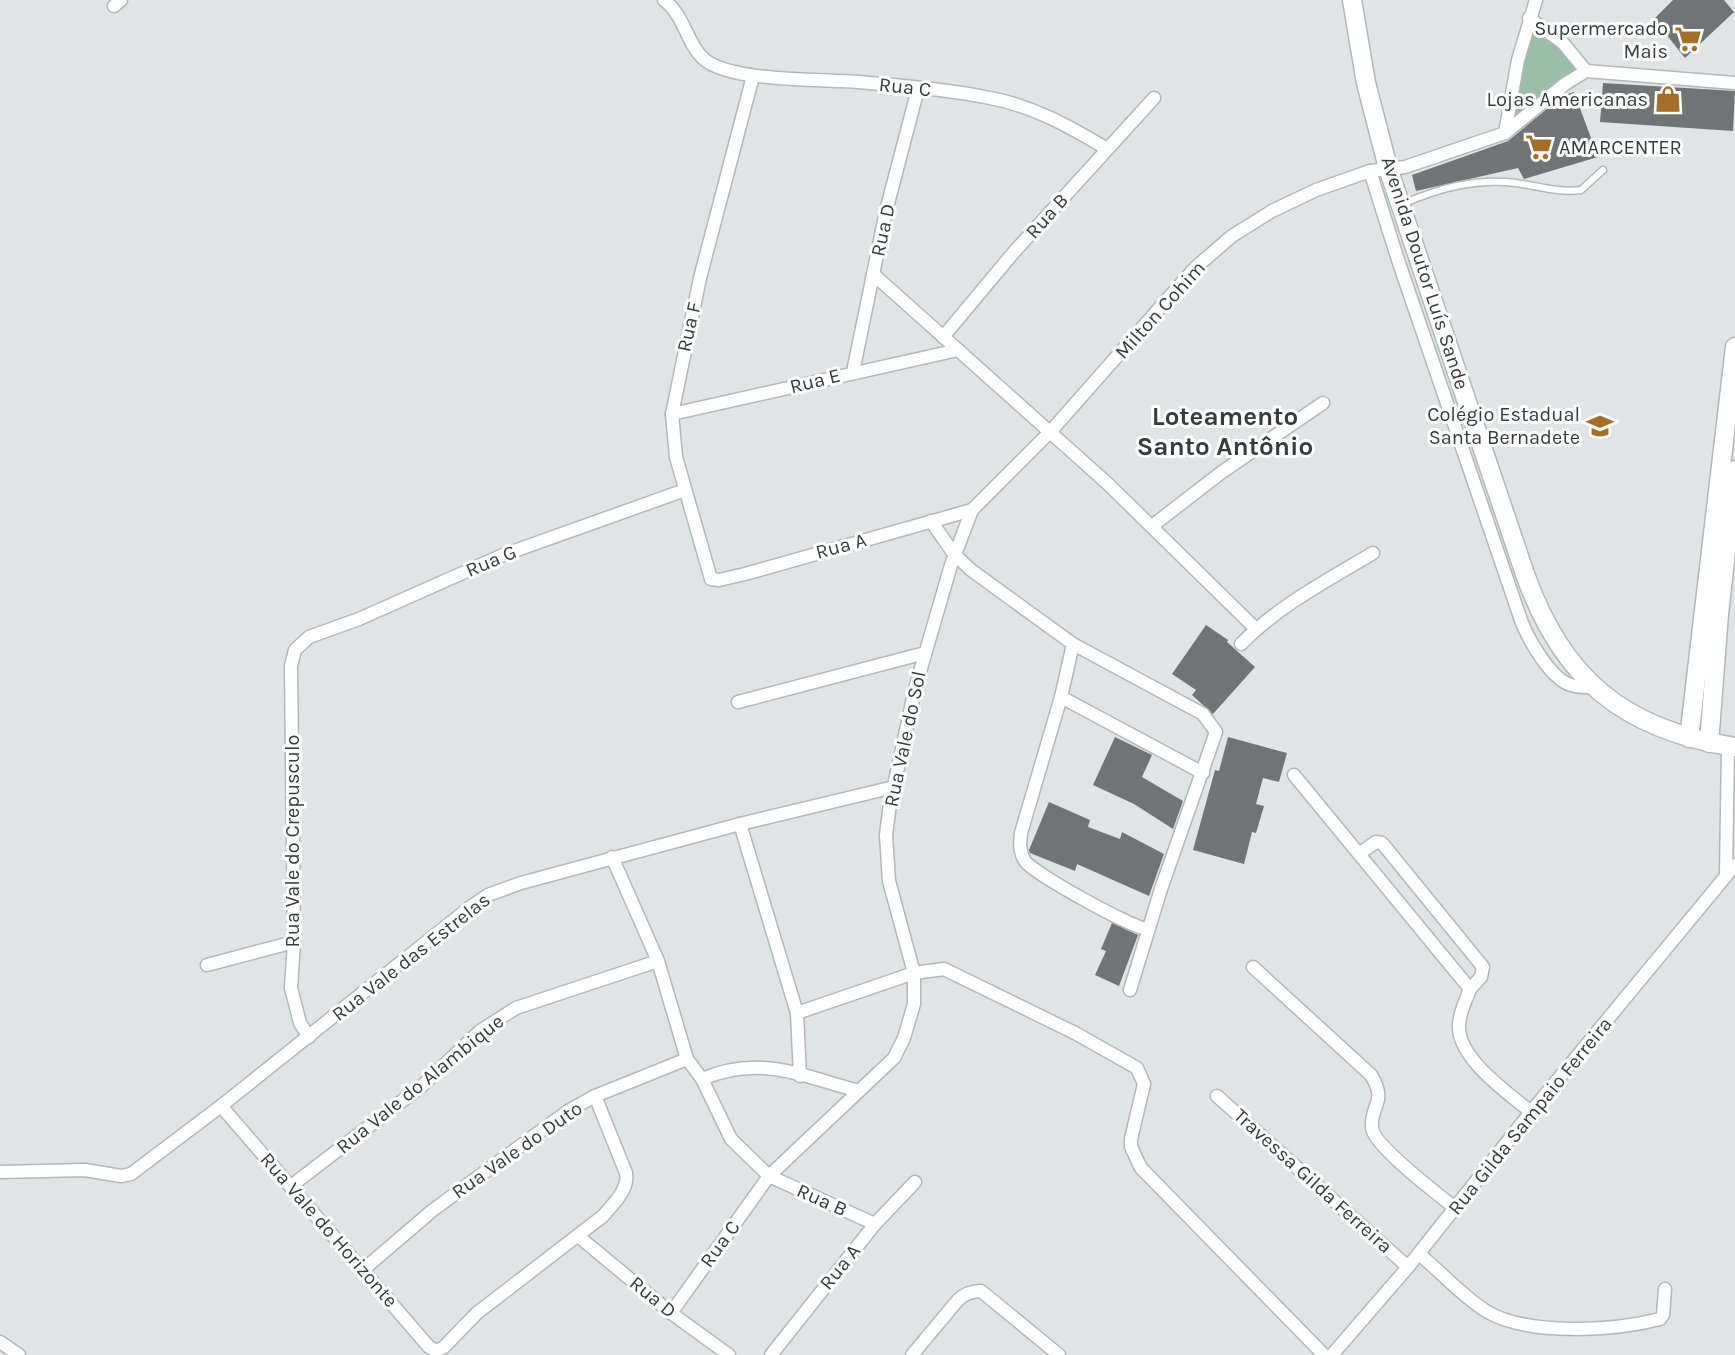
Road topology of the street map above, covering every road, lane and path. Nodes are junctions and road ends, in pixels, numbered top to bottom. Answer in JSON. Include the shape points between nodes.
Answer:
{"nodes":[{"id":1,"x":664,"y":0,"type":"edge"},
{"id":2,"x":1352,"y":0,"type":"edge"},
{"id":3,"x":1536,"y":0,"type":"edge"},
{"id":4,"x":1528,"y":18,"type":"junction"},
{"id":5,"x":1586,"y":71,"type":"junction"},
{"id":6,"x":753,"y":76,"type":"junction"},
{"id":7,"x":1735,"y":83,"type":"edge"},
{"id":8,"x":918,"y":89,"type":"junction"},
{"id":9,"x":1154,"y":98,"type":"dead end"},
{"id":10,"x":1505,"y":132,"type":"junction"},
{"id":11,"x":1107,"y":149,"type":"junction"},
{"id":12,"x":1379,"y":169,"type":"junction"},
{"id":13,"x":1603,"y":170,"type":"dead end"},
{"id":14,"x":1402,"y":205,"type":"junction"},
{"id":15,"x":873,"y":274,"type":"junction"},
{"id":16,"x":943,"y":337,"type":"junction"},
{"id":17,"x":1735,"y":347,"type":"edge"},
{"id":18,"x":958,"y":350,"type":"junction"},
{"id":19,"x":853,"y":372,"type":"junction"},
{"id":20,"x":1323,"y":402,"type":"dead end"},
{"id":21,"x":672,"y":414,"type":"junction"},
{"id":22,"x":1051,"y":431,"type":"junction"},
{"id":23,"x":1735,"y":470,"type":"edge"},
{"id":24,"x":685,"y":490,"type":"junction"},
{"id":25,"x":1725,"y":501,"type":"junction"},
{"id":26,"x":972,"y":510,"type":"junction"},
{"id":27,"x":931,"y":521,"type":"junction"},
{"id":28,"x":1152,"y":526,"type":"junction"},
{"id":29,"x":1373,"y":553,"type":"dead end"},
{"id":30,"x":954,"y":554,"type":"junction"},
{"id":31,"x":711,"y":579,"type":"joint"},
{"id":32,"x":1256,"y":629,"type":"junction"},
{"id":33,"x":300,"y":643,"type":"joint"},
{"id":34,"x":1073,"y":644,"type":"junction"},
{"id":35,"x":1241,"y":644,"type":"dead end"},
{"id":36,"x":925,"y":653,"type":"junction"},
{"id":37,"x":1706,"y":675,"type":"junction"},
{"id":38,"x":1595,"y":687,"type":"junction"},
{"id":39,"x":1061,"y":697,"type":"junction"},
{"id":40,"x":738,"y":702,"type":"dead end"},
{"id":41,"x":1689,"y":738,"type":"junction"},
{"id":42,"x":1709,"y":743,"type":"junction"},
{"id":43,"x":1732,"y":746,"type":"edge"},
{"id":44,"x":1203,"y":772,"type":"junction"},
{"id":45,"x":1294,"y":775,"type":"dead end"},
{"id":46,"x":894,"y":787,"type":"junction"},
{"id":47,"x":740,"y":824,"type":"junction"},
{"id":48,"x":1360,"y":853,"type":"junction"},
{"id":49,"x":612,"y":857,"type":"junction"},
{"id":50,"x":1735,"y":865,"type":"edge"},
{"id":51,"x":1726,"y":875,"type":"junction"},
{"id":52,"x":1148,"y":929,"type":"junction"},
{"id":53,"x":294,"y":942,"type":"junction"},
{"id":54,"x":658,"y":961,"type":"junction"},
{"id":55,"x":207,"y":965,"type":"dead end"},
{"id":56,"x":1253,"y":967,"type":"dead end"},
{"id":57,"x":914,"y":973,"type":"junction"},
{"id":58,"x":1470,"y":989,"type":"junction"},
{"id":59,"x":1130,"y":990,"type":"dead end"},
{"id":60,"x":796,"y":1013,"type":"junction"},
{"id":61,"x":309,"y":1037,"type":"junction"},
{"id":62,"x":687,"y":1059,"type":"junction"},
{"id":63,"x":800,"y":1076,"type":"junction"},
{"id":64,"x":702,"y":1079,"type":"junction"},
{"id":65,"x":859,"y":1091,"type":"junction"},
{"id":66,"x":595,"y":1096,"type":"junction"},
{"id":67,"x":1217,"y":1096,"type":"dead end"},
{"id":68,"x":221,"y":1106,"type":"junction"},
{"id":69,"x":1531,"y":1112,"type":"junction"},
{"id":70,"x":0,"y":1172,"type":"edge"},
{"id":71,"x":769,"y":1176,"type":"junction"},
{"id":72,"x":915,"y":1182,"type":"dead end"},
{"id":73,"x":291,"y":1186,"type":"junction"},
{"id":74,"x":1455,"y":1208,"type":"junction"},
{"id":75,"x":875,"y":1224,"type":"junction"},
{"id":76,"x":578,"y":1236,"type":"junction"},
{"id":77,"x":1419,"y":1254,"type":"junction"},
{"id":78,"x":1408,"y":1267,"type":"junction"},
{"id":79,"x":363,"y":1269,"type":"junction"},
{"id":80,"x":1665,"y":1289,"type":"dead end"},
{"id":81,"x":671,"y":1312,"type":"junction"},
{"id":82,"x":0,"y":1342,"type":"edge"},
{"id":83,"x":19,"y":1355,"type":"edge"},
{"id":84,"x":729,"y":1355,"type":"edge"},
{"id":85,"x":771,"y":1355,"type":"edge"},
{"id":86,"x":912,"y":1355,"type":"edge"},
{"id":87,"x":1059,"y":1355,"type":"edge"},
{"id":88,"x":1324,"y":1355,"type":"edge"},
{"id":89,"x":1332,"y":1355,"type":"edge"}],
"edges":[{"from":1,"to":6,"type":"street","name":"Rua C","via":[[678,13],[698,51],[710,62]]},
{"from":2,"to":12,"type":"street","name":"Avenida Doutor Luís Sande"},
{"from":3,"to":4,"type":"street"},
{"from":4,"to":5,"type":"street","via":[[1563,43]]},
{"from":4,"to":10,"type":"street"},
{"from":5,"to":7,"type":"street"},
{"from":5,"to":10,"type":"street","name":"Milton Cohim"},
{"from":6,"to":8,"type":"street","name":"Rua C"},
{"from":6,"to":21,"type":"street","name":"Rua F","via":[[700,278]]},
{"from":8,"to":11,"type":"street","name":"Rua C","via":[[989,97],[1028,107]]},
{"from":8,"to":15,"type":"street","name":"Rua D"},
{"from":9,"to":11,"type":"street","name":"Rua B"},
{"from":10,"to":12,"type":"street","name":"Milton Cohim","via":[[1425,161]]},
{"from":11,"to":16,"type":"street","name":"Rua B"},
{"from":12,"to":14,"type":"street","name":"Avenida Doutor Luís Sande"},
{"from":12,"to":22,"type":"street","name":"Milton Cohim","via":[[1316,190],[1232,236],[1195,268]]},
{"from":12,"to":38,"type":"street","via":[[1398,260],[1522,623],[1560,679],[1569,685]]},
{"from":13,"to":14,"type":"lane","via":[[1581,190],[1485,181],[1435,191]]},
{"from":14,"to":38,"type":"street","name":"Avenida Doutor Luís Sande","via":[[1536,606],[1576,670]]},
{"from":15,"to":16,"type":"street"},
{"from":15,"to":19,"type":"street","name":"Rua D"},
{"from":16,"to":18,"type":"street"},
{"from":17,"to":25,"type":"street"},
{"from":18,"to":19,"type":"street","name":"Rua E"},
{"from":18,"to":22,"type":"street"},
{"from":19,"to":21,"type":"street","name":"Rua E"},
{"from":20,"to":28,"type":"street"},
{"from":21,"to":24,"type":"street","name":"Rua F","via":[[676,457]]},
{"from":22,"to":26,"type":"street","name":"Milton Cohim"},
{"from":22,"to":28,"type":"street"},
{"from":23,"to":25,"type":"street"},
{"from":24,"to":31,"type":"street","name":"Rua F"},
{"from":24,"to":33,"type":"street","name":"Rua G","via":[[503,555]]},
{"from":25,"to":37,"type":"street"},
{"from":26,"to":27,"type":"street","name":"Rua A"},
{"from":26,"to":30,"type":"street","name":"Rua Vale do Sol"},
{"from":27,"to":30,"type":"street"},
{"from":27,"to":31,"type":"street","name":"Rua A","via":[[745,574]]},
{"from":28,"to":32,"type":"street"},
{"from":29,"to":32,"type":"street"},
{"from":30,"to":34,"type":"street"},
{"from":30,"to":36,"type":"street","name":"Rua Vale do Sol"},
{"from":32,"to":35,"type":"street"},
{"from":33,"to":53,"type":"street","name":"Rua Vale do Crepusculo","via":[[291,666]]},
{"from":34,"to":39,"type":"street"},
{"from":34,"to":44,"type":"street","via":[[1209,720],[1216,732]]},
{"from":36,"to":40,"type":"street"},
{"from":36,"to":46,"type":"street","name":"Rua Vale do Sol"},
{"from":37,"to":41,"type":"street"},
{"from":37,"to":42,"type":"street"},
{"from":38,"to":41,"type":"street","name":"Avenida Doutor Luís Sande","via":[[1644,722]]},
{"from":39,"to":44,"type":"street"},
{"from":39,"to":52,"type":"street","via":[[1021,833],[1024,860],[1074,895]]},
{"from":41,"to":42,"type":"street","name":"Avenida Doutor Luís Sande"},
{"from":42,"to":43,"type":"street","name":"Avenida Doutor Luís Sande"},
{"from":43,"to":51,"type":"street"},
{"from":44,"to":52,"type":"street"},
{"from":45,"to":48,"type":"street"},
{"from":46,"to":47,"type":"street","name":"Rua Vale das Estrelas"},
{"from":46,"to":57,"type":"street","name":"Rua Vale do Sol","via":[[886,835],[889,881]]},
{"from":47,"to":49,"type":"street","name":"Rua Vale das Estrelas"},
{"from":47,"to":60,"type":"street"},
{"from":48,"to":58,"type":"street"},
{"from":48,"to":58,"type":"street","via":[[1380,842],[1421,889],[1483,967],[1481,977]]},
{"from":49,"to":54,"type":"street"},
{"from":49,"to":61,"type":"street","name":"Rua Vale das Estrelas","via":[[488,895]]},
{"from":50,"to":51,"type":"street","name":"Rua Gilda Sampaio Ferreira"},
{"from":51,"to":69,"type":"street","name":"Rua Gilda Sampaio Ferreira"},
{"from":52,"to":59,"type":"street"},
{"from":53,"to":55,"type":"street"},
{"from":53,"to":61,"type":"street","name":"Rua Vale do Crepusculo","via":[[291,988],[300,1023]]},
{"from":54,"to":62,"type":"street"},
{"from":54,"to":73,"type":"street","name":"Rua Vale do Alambique","via":[[516,1008],[480,1031],[423,1085]]},
{"from":56,"to":74,"type":"street","via":[[1371,1075],[1379,1091],[1372,1128],[1376,1137]]},
{"from":57,"to":60,"type":"street"},
{"from":57,"to":65,"type":"street","name":"Rua Vale do Sol","via":[[914,1004],[904,1038],[894,1058]]},
{"from":57,"to":88,"type":"street","via":[[944,969],[1075,1033],[1139,1070],[1144,1084],[1131,1147],[1141,1168]]},
{"from":58,"to":69,"type":"street","via":[[1459,1026],[1462,1042],[1472,1059]]},
{"from":60,"to":63,"type":"street"},
{"from":61,"to":68,"type":"street","name":"Rua Vale das Estrelas"},
{"from":62,"to":64,"type":"street"},
{"from":62,"to":66,"type":"street","name":"Rua Vale do Duto"},
{"from":63,"to":64,"type":"street","via":[[766,1066],[739,1068]]},
{"from":63,"to":65,"type":"street"},
{"from":64,"to":71,"type":"street","via":[[731,1138]]},
{"from":65,"to":71,"type":"street","name":"Rua C"},
{"from":66,"to":76,"type":"street","via":[[627,1180],[603,1216]]},
{"from":66,"to":79,"type":"street","name":"Rua Vale do Duto","via":[[522,1143]]},
{"from":67,"to":78,"type":"street","name":"Travessa Gilda Ferreira"},
{"from":68,"to":70,"type":"street","name":"Rua Vale das Estrelas","via":[[127,1176],[84,1170]]},
{"from":68,"to":73,"type":"street","name":"Rua Vale do Horizonte"},
{"from":69,"to":74,"type":"street","name":"Rua Gilda Sampaio Ferreira"},
{"from":71,"to":75,"type":"street","name":"Rua B"},
{"from":71,"to":81,"type":"street","name":"Rua C"},
{"from":72,"to":75,"type":"street","name":"Rua A"},
{"from":73,"to":79,"type":"street","name":"Rua Vale do Horizonte"},
{"from":74,"to":77,"type":"street","name":"Rua Gilda Sampaio Ferreira"},
{"from":75,"to":85,"type":"street","name":"Rua A"},
{"from":76,"to":79,"type":"street","name":"Rua Vale do Horizonte","via":[[519,1278],[436,1351]]},
{"from":76,"to":81,"type":"street","name":"Rua D"},
{"from":77,"to":78,"type":"street","name":"Rua Gilda Sampaio Ferreira"},
{"from":77,"to":80,"type":"street","via":[[1486,1310],[1508,1322],[1596,1328],[1660,1319]]},
{"from":78,"to":89,"type":"street","name":"Rua Gilda Sampaio Ferreira"},
{"from":81,"to":84,"type":"street","name":"Rua D"},
{"from":82,"to":83,"type":"street"},
{"from":86,"to":87,"type":"street","via":[[963,1295],[977,1291]]}]}
